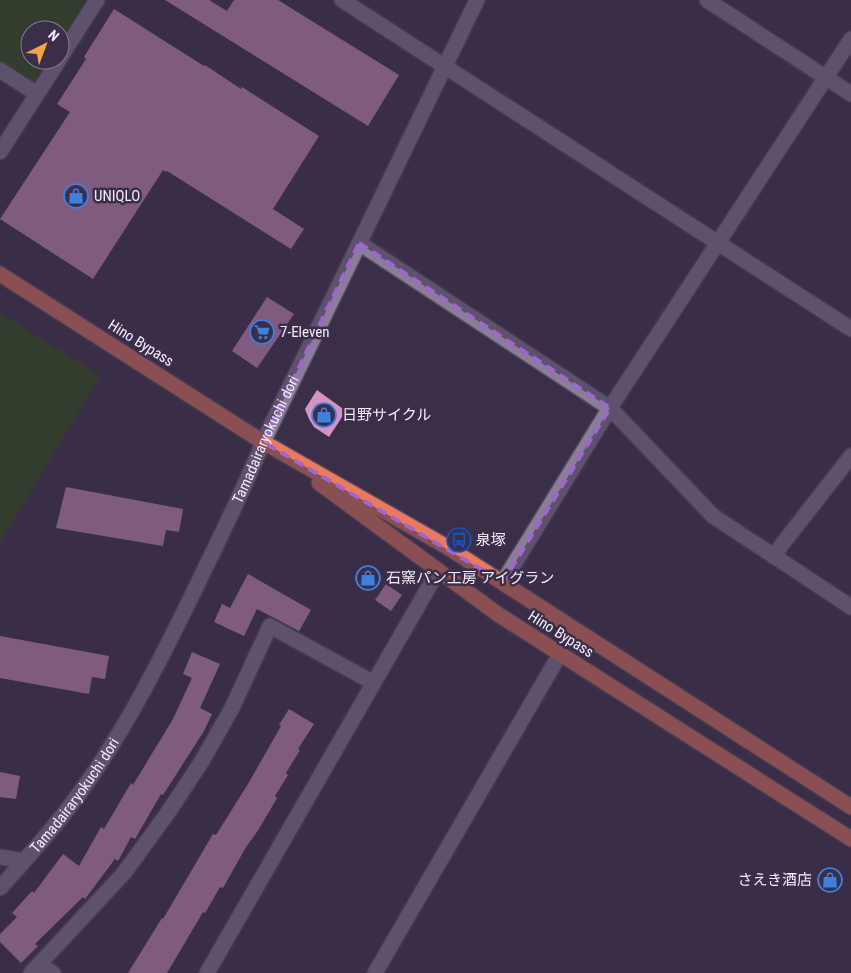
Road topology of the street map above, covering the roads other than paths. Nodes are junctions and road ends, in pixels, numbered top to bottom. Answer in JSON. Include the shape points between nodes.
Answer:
{"nodes":[{"id":1,"x":97,"y":0,"type":"edge"},
{"id":2,"x":342,"y":0,"type":"edge"},
{"id":3,"x":477,"y":0,"type":"edge"},
{"id":4,"x":707,"y":0,"type":"edge"},
{"id":5,"x":851,"y":39,"type":"edge"},
{"id":6,"x":70,"y":42,"type":"edge"},
{"id":7,"x":445,"y":66,"type":"junction"},
{"id":8,"x":0,"y":70,"type":"edge"},
{"id":9,"x":52,"y":70,"type":"edge"},
{"id":10,"x":826,"y":77,"type":"junction"},
{"id":11,"x":37,"y":94,"type":"junction"},
{"id":12,"x":851,"y":94,"type":"edge"},
{"id":13,"x":0,"y":152,"type":"edge"},
{"id":14,"x":358,"y":243,"type":"junction"},
{"id":15,"x":718,"y":243,"type":"junction"},
{"id":16,"x":0,"y":274,"type":"edge"},
{"id":17,"x":851,"y":329,"type":"edge"},
{"id":18,"x":610,"y":408,"type":"junction"},
{"id":19,"x":264,"y":442,"type":"junction"},
{"id":20,"x":851,"y":456,"type":"edge"},
{"id":21,"x":773,"y":556,"type":"junction"},
{"id":22,"x":438,"y":570,"type":"junction"},
{"id":23,"x":503,"y":582,"type":"junction"},
{"id":24,"x":851,"y":606,"type":"edge"},
{"id":25,"x":560,"y":654,"type":"junction"},
{"id":26,"x":374,"y":683,"type":"junction"},
{"id":27,"x":851,"y":807,"type":"edge"},
{"id":28,"x":851,"y":839,"type":"edge"},
{"id":29,"x":0,"y":857,"type":"edge"},
{"id":30,"x":24,"y":861,"type":"junction"},
{"id":31,"x":0,"y":888,"type":"edge"},
{"id":32,"x":35,"y":969,"type":"edge"},
{"id":33,"x":53,"y":973,"type":"edge"},
{"id":34,"x":207,"y":973,"type":"edge"},
{"id":35,"x":375,"y":973,"type":"edge"}],
"edges":[{"from":1,"to":6,"type":"street"},
{"from":2,"to":7,"type":"street"},
{"from":3,"to":7,"type":"street","name":"Tamadairaryokuchi dori"},
{"from":4,"to":10,"type":"street"},
{"from":5,"to":10,"type":"street"},
{"from":7,"to":14,"type":"street","name":"Tamadairaryokuchi dori"},
{"from":7,"to":15,"type":"street"},
{"from":8,"to":11,"type":"street"},
{"from":9,"to":11,"type":"street"},
{"from":10,"to":12,"type":"street"},
{"from":10,"to":15,"type":"street"},
{"from":11,"to":13,"type":"street"},
{"from":14,"to":18,"type":"street"},
{"from":14,"to":19,"type":"street","name":"Tamadairaryokuchi dori"},
{"from":15,"to":17,"type":"street"},
{"from":15,"to":18,"type":"street"},
{"from":16,"to":19,"type":"highway","name":"Hino Bypass"},
{"from":18,"to":21,"type":"street","via":[[713,516]]},
{"from":18,"to":23,"type":"street"},
{"from":19,"to":22,"type":"highway","name":"Hino Bypass"},
{"from":19,"to":23,"type":"highway","name":"Hino Bypass"},
{"from":19,"to":30,"type":"street","name":"Tamadairaryokuchi dori","via":[[171,638],[129,718],[76,799]]},
{"from":20,"to":21,"type":"street"},
{"from":21,"to":24,"type":"street"},
{"from":22,"to":25,"type":"highway","name":"Hino Bypass"},
{"from":22,"to":26,"type":"street"},
{"from":23,"to":27,"type":"highway","name":"Hino Bypass"},
{"from":25,"to":28,"type":"highway","name":"Hino Bypass"},
{"from":25,"to":35,"type":"street"},
{"from":26,"to":32,"type":"street","via":[[270,626],[232,708],[167,814],[124,873]]},
{"from":26,"to":34,"type":"street"},
{"from":29,"to":30,"type":"street"},
{"from":30,"to":31,"type":"street","name":"Tamadairaryokuchi dori"},
{"from":32,"to":33,"type":"street"}]}
